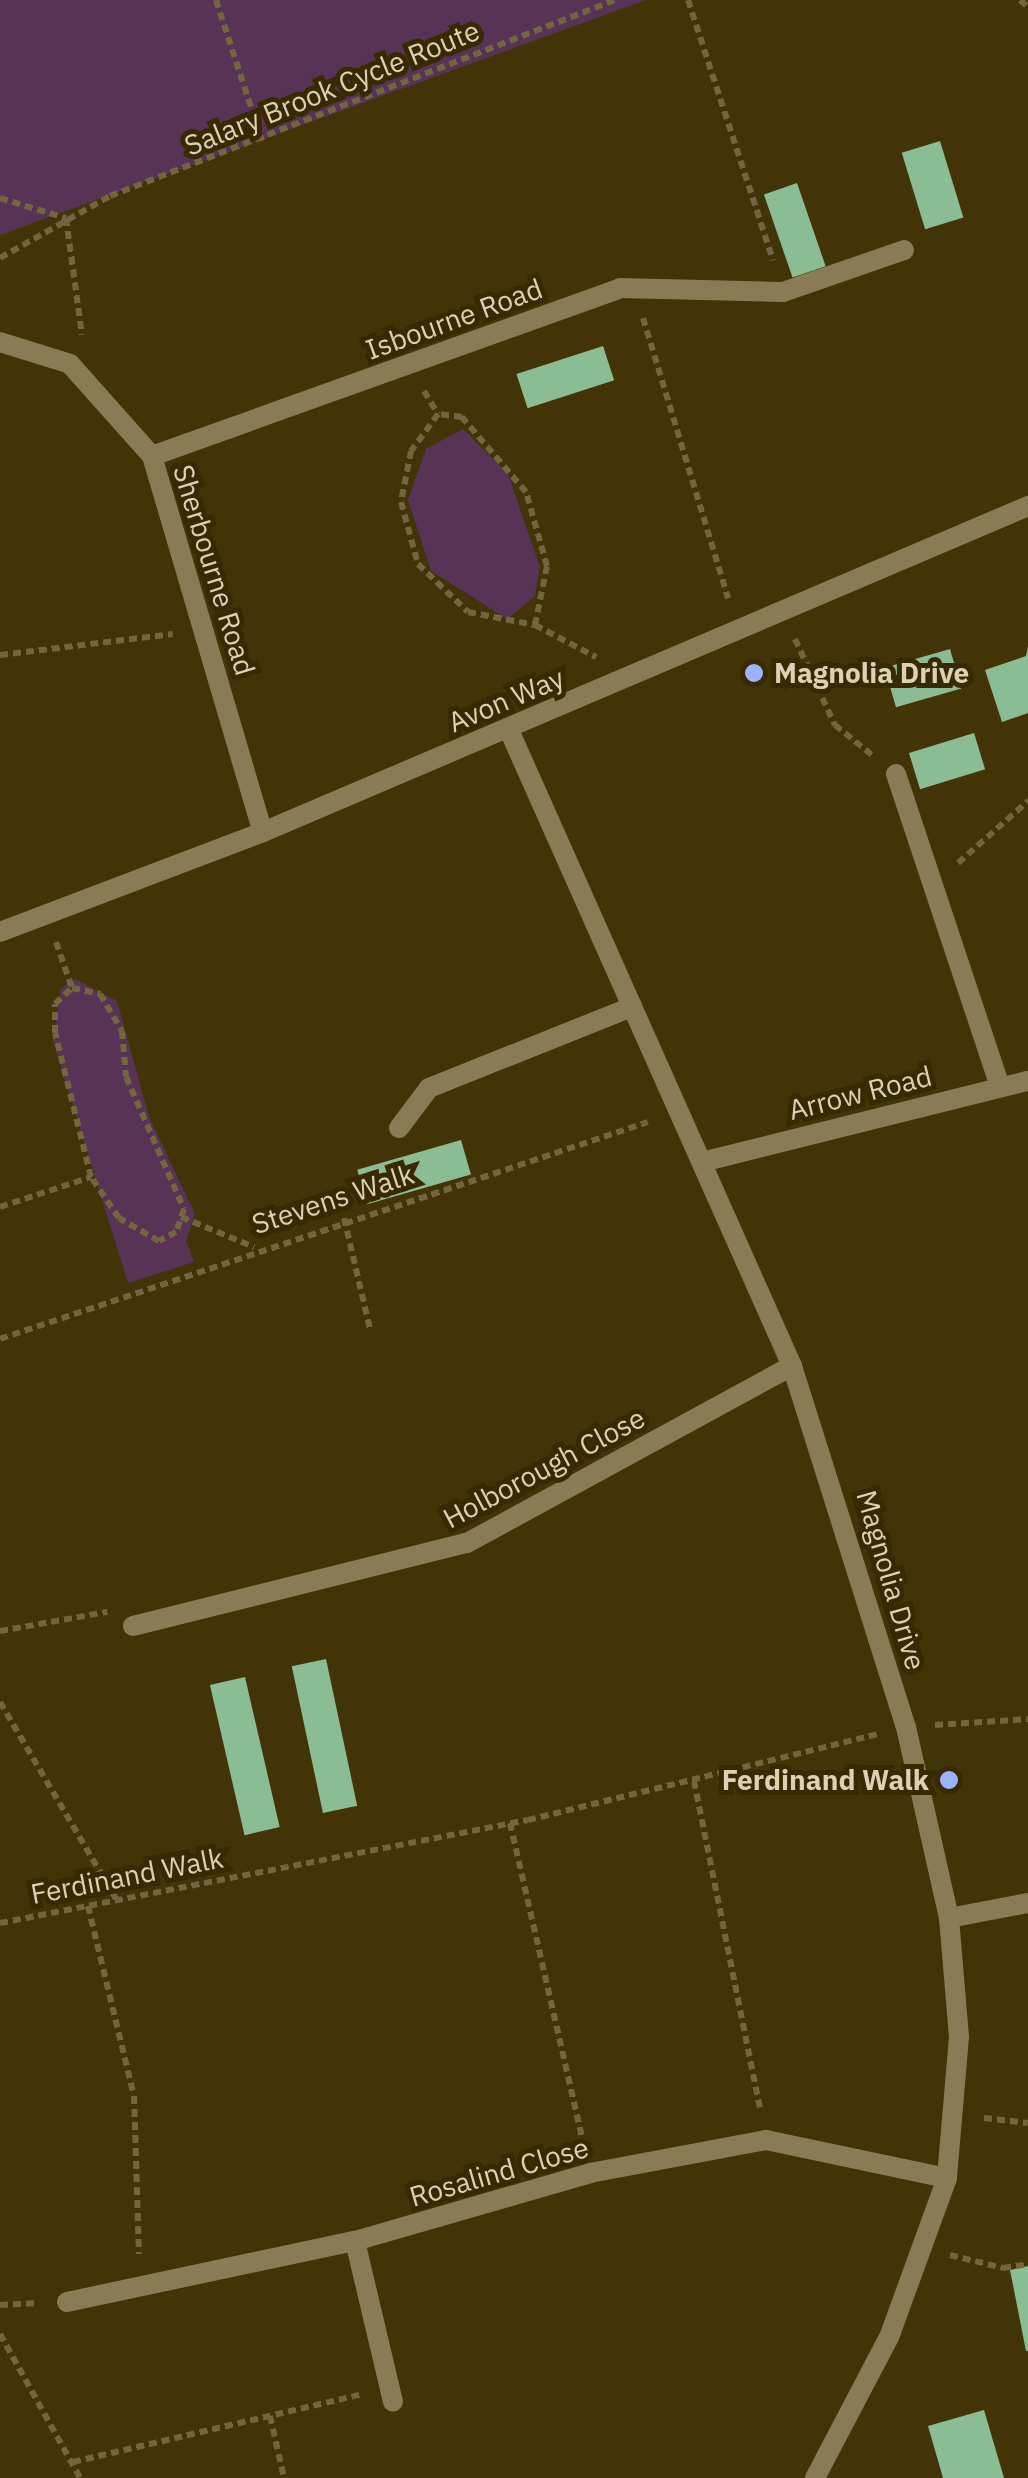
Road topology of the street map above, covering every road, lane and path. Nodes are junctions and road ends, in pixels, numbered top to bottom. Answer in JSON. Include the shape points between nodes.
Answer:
{"nodes":[{"id":1,"x":216,"y":0,"type":"edge"},
{"id":2,"x":615,"y":0,"type":"edge"},
{"id":3,"x":688,"y":0,"type":"edge"},
{"id":4,"x":1020,"y":0,"type":"edge"},
{"id":5,"x":1028,"y":7,"type":"edge"},
{"id":6,"x":262,"y":140,"type":"junction"},
{"id":7,"x":0,"y":198,"type":"edge"},
{"id":8,"x":66,"y":218,"type":"junction"},
{"id":9,"x":904,"y":250,"type":"dead end"},
{"id":10,"x":0,"y":258,"type":"edge"},
{"id":11,"x":634,"y":288,"type":"junction"},
{"id":12,"x":784,"y":292,"type":"junction"},
{"id":13,"x":0,"y":342,"type":"edge"},
{"id":14,"x":70,"y":364,"type":"junction"},
{"id":15,"x":407,"y":364,"type":"junction"},
{"id":16,"x":438,"y":414,"type":"junction"},
{"id":17,"x":152,"y":456,"type":"junction"},
{"id":18,"x":1028,"y":506,"type":"edge"},
{"id":19,"x":535,"y":624,"type":"junction"},
{"id":20,"x":741,"y":626,"type":"junction"},
{"id":21,"x":204,"y":631,"type":"junction"},
{"id":22,"x":0,"y":654,"type":"edge"},
{"id":23,"x":630,"y":676,"type":"junction"},
{"id":24,"x":810,"y":676,"type":"dead end"},
{"id":25,"x":508,"y":730,"type":"junction"},
{"id":26,"x":896,"y":774,"type":"joint"},
{"id":27,"x":1028,"y":801,"type":"edge"},
{"id":28,"x":264,"y":832,"type":"junction"},
{"id":29,"x":933,"y":885,"type":"junction"},
{"id":30,"x":46,"y":914,"type":"junction"},
{"id":31,"x":0,"y":932,"type":"edge"},
{"id":32,"x":72,"y":988,"type":"junction"},
{"id":33,"x":632,"y":1007,"type":"junction"},
{"id":34,"x":1028,"y":1081,"type":"edge"},
{"id":35,"x":1000,"y":1086,"type":"junction"},
{"id":36,"x":683,"y":1110,"type":"junction"},
{"id":37,"x":400,"y":1128,"type":"dead end"},
{"id":38,"x":706,"y":1160,"type":"junction"},
{"id":39,"x":91,"y":1177,"type":"junction"},
{"id":40,"x":0,"y":1208,"type":"edge"},
{"id":41,"x":181,"y":1217,"type":"junction"},
{"id":42,"x":344,"y":1218,"type":"junction"},
{"id":43,"x":255,"y":1248,"type":"junction"},
{"id":44,"x":370,"y":1329,"type":"dead end"},
{"id":45,"x":0,"y":1339,"type":"edge"},
{"id":46,"x":792,"y":1366,"type":"junction"},
{"id":47,"x":133,"y":1626,"type":"joint"},
{"id":48,"x":0,"y":1631,"type":"edge"},
{"id":49,"x":0,"y":1702,"type":"edge"},
{"id":50,"x":1028,"y":1719,"type":"edge"},
{"id":51,"x":906,"y":1727,"type":"junction"},
{"id":52,"x":694,"y":1781,"type":"junction"},
{"id":53,"x":510,"y":1823,"type":"junction"},
{"id":54,"x":117,"y":1900,"type":"junction"},
{"id":55,"x":1028,"y":1903,"type":"edge"},
{"id":56,"x":88,"y":1906,"type":"junction"},
{"id":57,"x":949,"y":1918,"type":"junction"},
{"id":58,"x":0,"y":1923,"type":"edge"},
{"id":59,"x":952,"y":2116,"type":"junction"},
{"id":60,"x":1028,"y":2123,"type":"edge"},
{"id":61,"x":766,"y":2140,"type":"junction"},
{"id":62,"x":590,"y":2173,"type":"junction"},
{"id":63,"x":947,"y":2178,"type":"junction"},
{"id":64,"x":355,"y":2241,"type":"junction"},
{"id":65,"x":924,"y":2248,"type":"junction"},
{"id":66,"x":1028,"y":2264,"type":"edge"},
{"id":67,"x":142,"y":2285,"type":"junction"},
{"id":68,"x":67,"y":2302,"type":"dead end"},
{"id":69,"x":0,"y":2334,"type":"edge"},
{"id":70,"x":392,"y":2395,"type":"joint"},
{"id":71,"x":270,"y":2416,"type":"junction"},
{"id":72,"x":73,"y":2462,"type":"junction"},
{"id":73,"x":80,"y":2478,"type":"edge"},
{"id":74,"x":284,"y":2478,"type":"edge"},
{"id":75,"x":816,"y":2478,"type":"edge"}],
"edges":[{"from":1,"to":6,"type":"path"},
{"from":2,"to":6,"type":"path","name":"Salary Brook Cycle Route"},
{"from":3,"to":12,"type":"path"},
{"from":4,"to":5,"type":"path"},
{"from":6,"to":8,"type":"path","name":"Salary Brook Cycle Route"},
{"from":7,"to":8,"type":"path"},
{"from":8,"to":10,"type":"path","name":"Salary Brook Cycle Route"},
{"from":8,"to":14,"type":"path","via":[[82,336]]},
{"from":9,"to":12,"type":"street"},
{"from":11,"to":12,"type":"street","name":"Isbourne Road"},
{"from":11,"to":15,"type":"street","name":"Isbourne Road"},
{"from":11,"to":20,"type":"path"},
{"from":13,"to":14,"type":"street"},
{"from":14,"to":17,"type":"street","name":"Sherbourne Road"},
{"from":15,"to":16,"type":"path"},
{"from":15,"to":17,"type":"street","name":"Isbourne Road"},
{"from":16,"to":19,"type":"path","via":[[462,416],[526,492],[547,566]]},
{"from":16,"to":19,"type":"path","via":[[411,451],[401,502],[418,564],[468,612]]},
{"from":17,"to":21,"type":"street","name":"Sherbourne Road"},
{"from":18,"to":20,"type":"street","name":"Avon Way"},
{"from":19,"to":23,"type":"path"},
{"from":20,"to":23,"type":"street","name":"Avon Way"},
{"from":21,"to":22,"type":"path"},
{"from":21,"to":28,"type":"street","name":"Sherbourne Road"},
{"from":23,"to":25,"type":"street","name":"Avon Way"},
{"from":24,"to":26,"type":"path","via":[[835,726]]},
{"from":25,"to":28,"type":"street","name":"Avon Way"},
{"from":25,"to":33,"type":"street","name":"Magnolia Drive"},
{"from":26,"to":29,"type":"street"},
{"from":27,"to":29,"type":"path"},
{"from":28,"to":30,"type":"street","name":"Avon Way"},
{"from":29,"to":35,"type":"street"},
{"from":30,"to":31,"type":"street","name":"Avon Way"},
{"from":30,"to":32,"type":"path"},
{"from":32,"to":39,"type":"path","via":[[55,1004],[55,1033]]},
{"from":32,"to":41,"type":"path","via":[[100,994],[122,1031],[126,1077]]},
{"from":33,"to":36,"type":"street","name":"Magnolia Drive"},
{"from":33,"to":37,"type":"street","via":[[429,1088]]},
{"from":34,"to":35,"type":"street","name":"Arrow Road"},
{"from":35,"to":38,"type":"street","name":"Arrow Road"},
{"from":36,"to":38,"type":"street","name":"Magnolia Drive"},
{"from":36,"to":42,"type":"path","name":"Stevens Walk"},
{"from":38,"to":46,"type":"street","name":"Magnolia Drive"},
{"from":39,"to":40,"type":"path"},
{"from":39,"to":41,"type":"path","via":[[119,1218],[159,1241]]},
{"from":41,"to":43,"type":"path"},
{"from":42,"to":43,"type":"path","name":"Stevens Walk"},
{"from":42,"to":44,"type":"path"},
{"from":43,"to":45,"type":"path","name":"Stevens Walk"},
{"from":46,"to":47,"type":"street","name":"Holborough Close","via":[[468,1543]]},
{"from":46,"to":51,"type":"street","name":"Magnolia Drive"},
{"from":47,"to":48,"type":"path","via":[[122,1609]]},
{"from":49,"to":54,"type":"path"},
{"from":50,"to":51,"type":"path","name":"Ferdinand Walk"},
{"from":51,"to":52,"type":"path","name":"Ferdinand Walk"},
{"from":51,"to":57,"type":"street","name":"Magnolia Drive"},
{"from":52,"to":53,"type":"path","name":"Ferdinand Walk"},
{"from":52,"to":61,"type":"path"},
{"from":53,"to":54,"type":"path","name":"Ferdinand Walk"},
{"from":53,"to":62,"type":"path"},
{"from":54,"to":56,"type":"path","name":"Ferdinand Walk"},
{"from":55,"to":57,"type":"street"},
{"from":56,"to":58,"type":"path","name":"Ferdinand Walk"},
{"from":56,"to":67,"type":"path","via":[[134,2096]]},
{"from":57,"to":59,"type":"street","name":"Magnolia Drive","via":[[959,2037]]},
{"from":59,"to":60,"type":"path"},
{"from":59,"to":63,"type":"street","name":"Magnolia Drive"},
{"from":61,"to":62,"type":"street","name":"Rosalind Close"},
{"from":61,"to":63,"type":"street","name":"Rosalind Close"},
{"from":62,"to":64,"type":"street","name":"Rosalind Close"},
{"from":63,"to":65,"type":"street","name":"Magnolia Drive"},
{"from":64,"to":67,"type":"street","name":"Rosalind Close"},
{"from":64,"to":70,"type":"street"},
{"from":65,"to":66,"type":"path","via":[[1003,2268]]},
{"from":65,"to":75,"type":"street","name":"Magnolia Drive"},
{"from":67,"to":68,"type":"street","name":"Rosalind Close"},
{"from":69,"to":72,"type":"path"},
{"from":70,"to":71,"type":"path"},
{"from":71,"to":72,"type":"path"},
{"from":71,"to":74,"type":"path"},
{"from":72,"to":73,"type":"path"}]}
